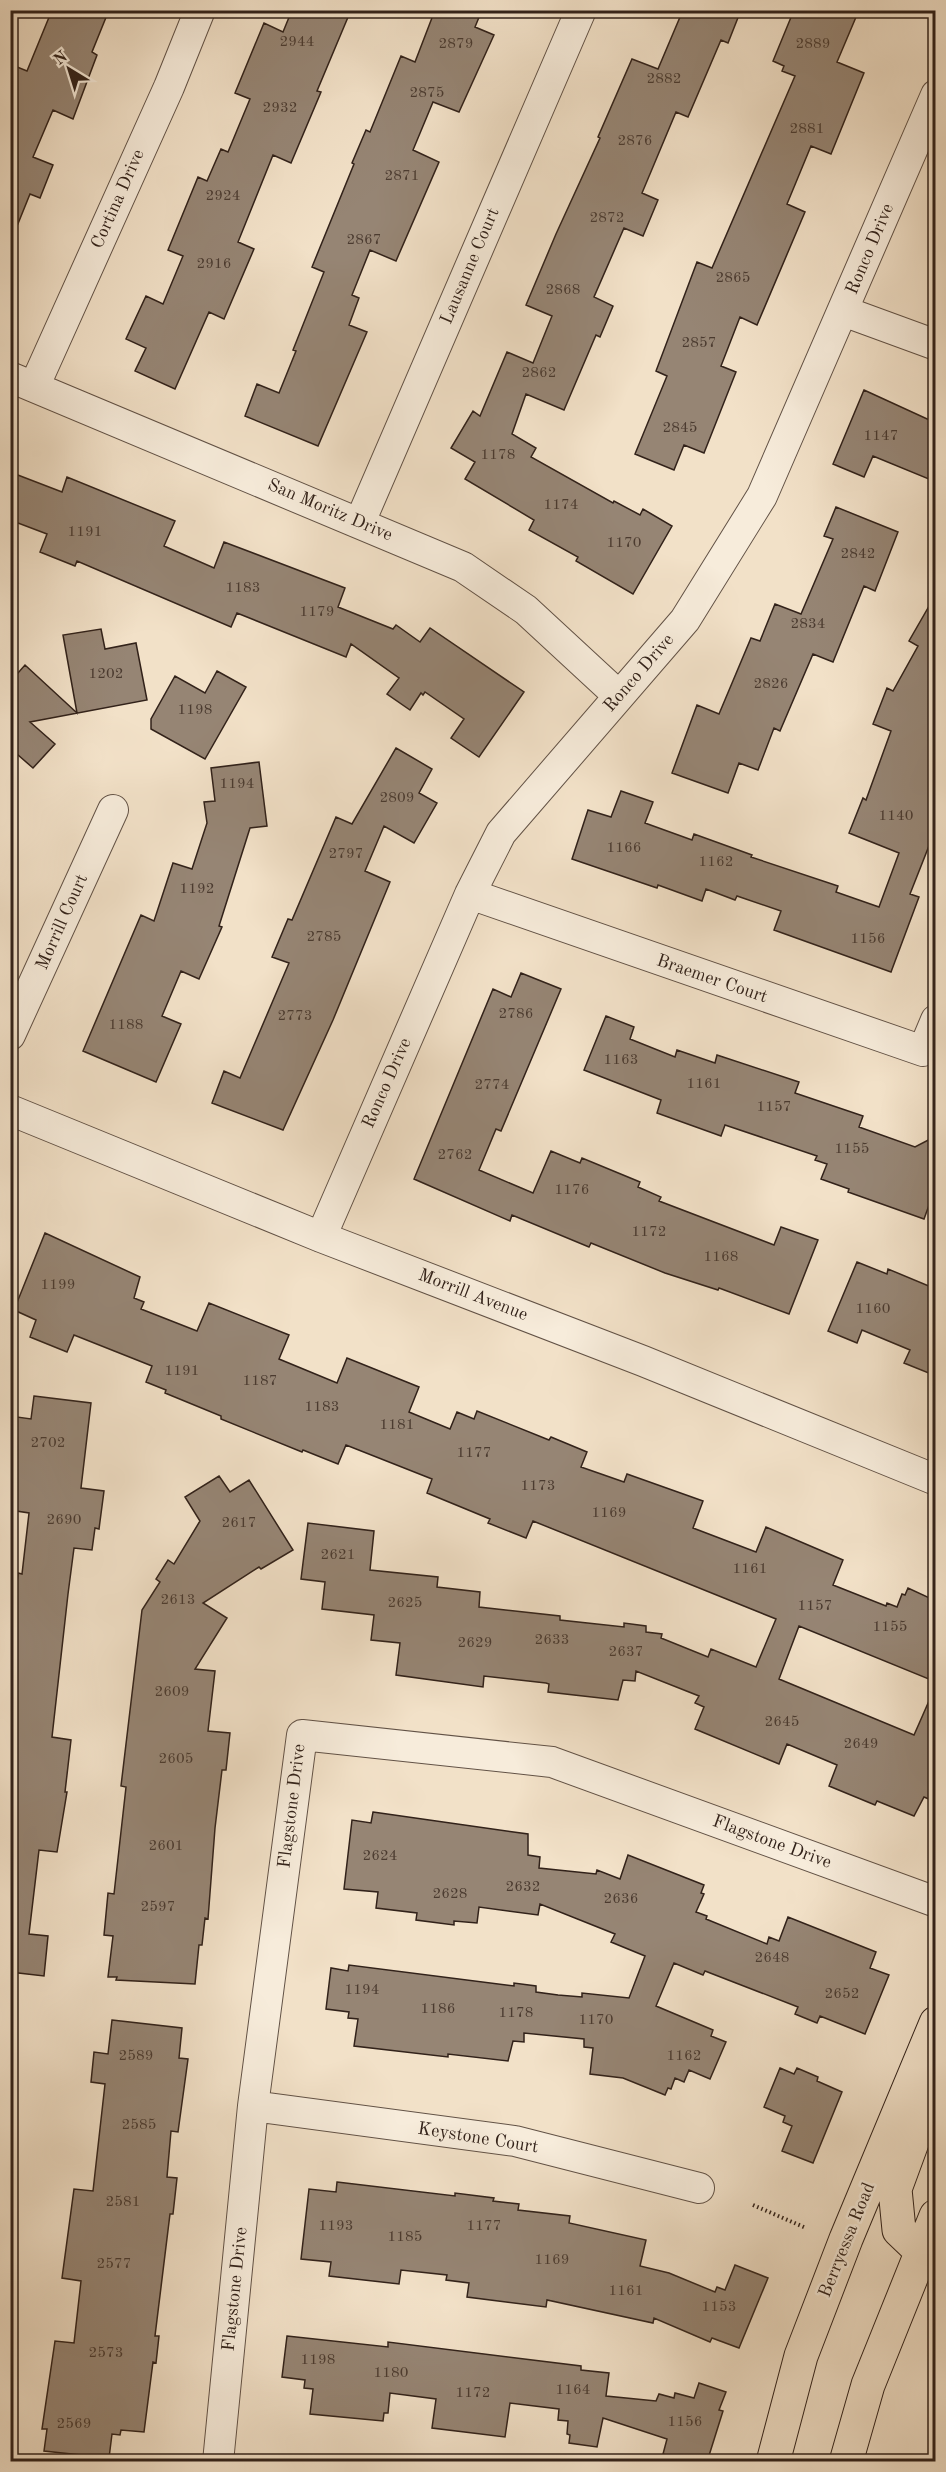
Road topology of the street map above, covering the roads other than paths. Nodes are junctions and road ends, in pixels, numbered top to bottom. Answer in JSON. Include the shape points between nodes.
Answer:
{"nodes":[{"id":1,"x":200,"y":10,"type":"edge"},
{"id":2,"x":581,"y":10,"type":"edge"},
{"id":3,"x":936,"y":95,"type":"edge"},
{"id":4,"x":843,"y":311,"type":"junction"},
{"id":5,"x":936,"y":345,"type":"edge"},
{"id":6,"x":22,"y":382,"type":"edge"},
{"id":7,"x":360,"y":522,"type":"junction"},
{"id":8,"x":619,"y":696,"type":"junction"},
{"id":9,"x":113,"y":810,"type":"dead end"},
{"id":10,"x":470,"y":894,"type":"junction"},
{"id":11,"x":936,"y":1020,"type":"edge"},
{"id":12,"x":10,"y":1035,"type":"edge"},
{"id":13,"x":10,"y":1110,"type":"edge"},
{"id":14,"x":321,"y":1237,"type":"junction"},
{"id":15,"x":936,"y":1480,"type":"edge"},
{"id":16,"x":936,"y":1902,"type":"edge"},
{"id":17,"x":936,"y":2023,"type":"edge"},
{"id":18,"x":936,"y":2072,"type":"edge"},
{"id":19,"x":253,"y":2106,"type":"junction"},
{"id":20,"x":699,"y":2188,"type":"dead end"},
{"id":21,"x":936,"y":2216,"type":"edge"},
{"id":22,"x":928,"y":2254,"type":"edge"},
{"id":23,"x":218,"y":2462,"type":"edge"},
{"id":24,"x":773,"y":2462,"type":"edge"},
{"id":25,"x":846,"y":2462,"type":"edge"}],
"edges":[{"from":1,"to":6,"type":"street","name":"Cortina Drive","via":[[169,87]]},
{"from":2,"to":7,"type":"street","name":"Lausanne Court"},
{"from":3,"to":4,"type":"street","name":"Ronco Drive"},
{"from":4,"to":5,"type":"street"},
{"from":4,"to":8,"type":"street","name":"Ronco Drive","via":[[762,496],[685,620]]},
{"from":6,"to":7,"type":"street","name":"San Moritz Drive"},
{"from":7,"to":8,"type":"street","name":"San Moritz Drive","via":[[463,567],[526,610]]},
{"from":8,"to":10,"type":"street","name":"Ronco Drive","via":[[501,833]]},
{"from":9,"to":12,"type":"street","name":"Morrill Court"},
{"from":10,"to":11,"type":"street","name":"Braemer Court","via":[[923,1051]]},
{"from":10,"to":14,"type":"street","name":"Ronco Drive"},
{"from":13,"to":14,"type":"street","name":"Morrill Avenue"},
{"from":14,"to":15,"type":"street","name":"Morrill Avenue","via":[[643,1360]]},
{"from":16,"to":19,"type":"street","name":"Flagstone Drive","via":[[552,1762],[302,1735]]},
{"from":17,"to":24,"type":"main road","name":"Berryessa Road","via":[[801,2356]]},
{"from":18,"to":22,"type":"main road","via":[[895,2189],[899,2230]]},
{"from":19,"to":20,"type":"street","name":"Keystone Court","via":[[515,2141]]},
{"from":19,"to":23,"type":"street","name":"Flagstone Drive"},
{"from":21,"to":22,"type":"main road"},
{"from":22,"to":25,"type":"main road","via":[[868,2385]]}]}
